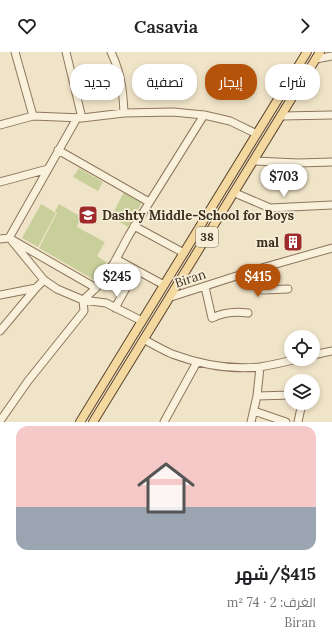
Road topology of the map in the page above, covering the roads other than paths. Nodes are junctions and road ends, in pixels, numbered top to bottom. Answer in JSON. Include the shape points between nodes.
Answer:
{"nodes":[{"id":1,"x":15,"y":52,"type":"edge"},
{"id":2,"x":66,"y":52,"type":"edge"},
{"id":3,"x":111,"y":52,"type":"edge"},
{"id":4,"x":307,"y":52,"type":"edge"},
{"id":5,"x":318,"y":55,"type":"edge"},
{"id":6,"x":332,"y":56,"type":"edge"},
{"id":7,"x":124,"y":113,"type":"junction"},
{"id":8,"x":204,"y":114,"type":"junction"},
{"id":9,"x":332,"y":115,"type":"edge"},
{"id":10,"x":33,"y":116,"type":"junction"},
{"id":11,"x":282,"y":116,"type":"junction"},
{"id":12,"x":80,"y":118,"type":"junction"},
{"id":13,"x":0,"y":125,"type":"edge"},
{"id":14,"x":257,"y":134,"type":"junction"},
{"id":15,"x":58,"y":150,"type":"junction"},
{"id":16,"x":255,"y":161,"type":"junction"},
{"id":17,"x":332,"y":162,"type":"edge"},
{"id":18,"x":48,"y":169,"type":"junction"},
{"id":19,"x":0,"y":182,"type":"edge"},
{"id":20,"x":235,"y":193,"type":"junction"},
{"id":21,"x":149,"y":202,"type":"junction"},
{"id":22,"x":332,"y":205,"type":"edge"},
{"id":23,"x":134,"y":226,"type":"junction"},
{"id":24,"x":9,"y":238,"type":"junction"},
{"id":25,"x":0,"y":239,"type":"edge"},
{"id":26,"x":332,"y":248,"type":"edge"},
{"id":27,"x":184,"y":253,"type":"junction"},
{"id":28,"x":116,"y":259,"type":"junction"},
{"id":29,"x":136,"y":270,"type":"junction"},
{"id":30,"x":173,"y":270,"type":"junction"},
{"id":31,"x":256,"y":270,"type":"junction"},
{"id":32,"x":183,"y":275,"type":"junction"},
{"id":33,"x":44,"y":280,"type":"junction"},
{"id":34,"x":164,"y":285,"type":"junction"},
{"id":35,"x":205,"y":287,"type":"junction"},
{"id":36,"x":36,"y":288,"type":"junction"},
{"id":37,"x":96,"y":288,"type":"junction"},
{"id":38,"x":288,"y":289,"type":"dead end"},
{"id":39,"x":0,"y":295,"type":"edge"},
{"id":40,"x":170,"y":297,"type":"junction"},
{"id":41,"x":83,"y":300,"type":"junction"},
{"id":42,"x":115,"y":308,"type":"junction"},
{"id":43,"x":248,"y":313,"type":"dead end"},
{"id":44,"x":142,"y":321,"type":"junction"},
{"id":45,"x":0,"y":331,"type":"edge"},
{"id":46,"x":145,"y":340,"type":"junction"},
{"id":47,"x":332,"y":351,"type":"edge"},
{"id":48,"x":320,"y":354,"type":"edge"},
{"id":49,"x":197,"y":362,"type":"junction"},
{"id":50,"x":284,"y":362,"type":"edge"},
{"id":51,"x":260,"y":367,"type":"junction"},
{"id":52,"x":284,"y":395,"type":"edge"},
{"id":53,"x":257,"y":396,"type":"junction"},
{"id":54,"x":301,"y":410,"type":"edge"},
{"id":55,"x":254,"y":411,"type":"junction"},
{"id":56,"x":0,"y":421,"type":"edge"},
{"id":57,"x":80,"y":422,"type":"edge"},
{"id":58,"x":93,"y":422,"type":"edge"},
{"id":59,"x":164,"y":422,"type":"edge"},
{"id":60,"x":251,"y":422,"type":"edge"},
{"id":61,"x":286,"y":422,"type":"edge"},
{"id":62,"x":298,"y":422,"type":"edge"}],
"edges":[{"from":1,"to":10,"type":"street"},
{"from":2,"to":12,"type":"street"},
{"from":3,"to":7,"type":"street","via":[[122,87]]},
{"from":4,"to":14,"type":"main road","number":"38"},
{"from":5,"to":6,"type":"street"},
{"from":5,"to":11,"type":"main road","number":"38"},
{"from":7,"to":8,"type":"street"},
{"from":7,"to":12,"type":"street"},
{"from":8,"to":14,"type":"street","via":[[230,121]]},
{"from":8,"to":21,"type":"street"},
{"from":9,"to":11,"type":"street"},
{"from":10,"to":12,"type":"street"},
{"from":10,"to":13,"type":"street"},
{"from":11,"to":16,"type":"main road","number":"38"},
{"from":12,"to":15,"type":"street"},
{"from":14,"to":27,"type":"main road","number":"38"},
{"from":15,"to":18,"type":"street"},
{"from":15,"to":21,"type":"street"},
{"from":16,"to":17,"type":"street"},
{"from":16,"to":20,"type":"main road","number":"38"},
{"from":18,"to":19,"type":"street"},
{"from":18,"to":24,"type":"street"},
{"from":20,"to":22,"type":"street","via":[[270,208]]},
{"from":20,"to":32,"type":"main road","number":"38"},
{"from":21,"to":23,"type":"street"},
{"from":23,"to":27,"type":"street"},
{"from":23,"to":28,"type":"street"},
{"from":24,"to":25,"type":"street"},
{"from":24,"to":33,"type":"street"},
{"from":24,"to":37,"type":"street"},
{"from":26,"to":31,"type":"street","name":"Biran"},
{"from":27,"to":30,"type":"main road","number":"38"},
{"from":28,"to":29,"type":"street"},
{"from":28,"to":37,"type":"street"},
{"from":29,"to":34,"type":"street"},
{"from":29,"to":42,"type":"street"},
{"from":30,"to":32,"type":"main road","via":[[180,269]]},
{"from":30,"to":34,"type":"main road","number":"38"},
{"from":31,"to":35,"type":"street","name":"Biran"},
{"from":31,"to":38,"type":"street","via":[[260,288],[263,290]]},
{"from":32,"to":40,"type":"main road","number":"38"},
{"from":33,"to":36,"type":"street"},
{"from":33,"to":41,"type":"street","via":[[57,289]]},
{"from":34,"to":44,"type":"main road","number":"38"},
{"from":35,"to":40,"type":"street","name":"Biran"},
{"from":35,"to":43,"type":"street","via":[[212,318],[222,313]]},
{"from":36,"to":39,"type":"street"},
{"from":36,"to":45,"type":"street"},
{"from":37,"to":41,"type":"street"},
{"from":40,"to":46,"type":"main road","number":"38"},
{"from":41,"to":42,"type":"street"},
{"from":41,"to":56,"type":"street","via":[[84,311]]},
{"from":42,"to":44,"type":"street"},
{"from":44,"to":57,"type":"main road","number":"38"},
{"from":46,"to":49,"type":"street"},
{"from":46,"to":58,"type":"main road","number":"38"},
{"from":47,"to":48,"type":"street"},
{"from":49,"to":51,"type":"street","via":[[242,368]]},
{"from":49,"to":59,"type":"street"},
{"from":50,"to":51,"type":"street"},
{"from":51,"to":53,"type":"street"},
{"from":52,"to":53,"type":"street"},
{"from":53,"to":55,"type":"street"},
{"from":54,"to":62,"type":"street"},
{"from":55,"to":60,"type":"street"},
{"from":55,"to":61,"type":"street"}]}
